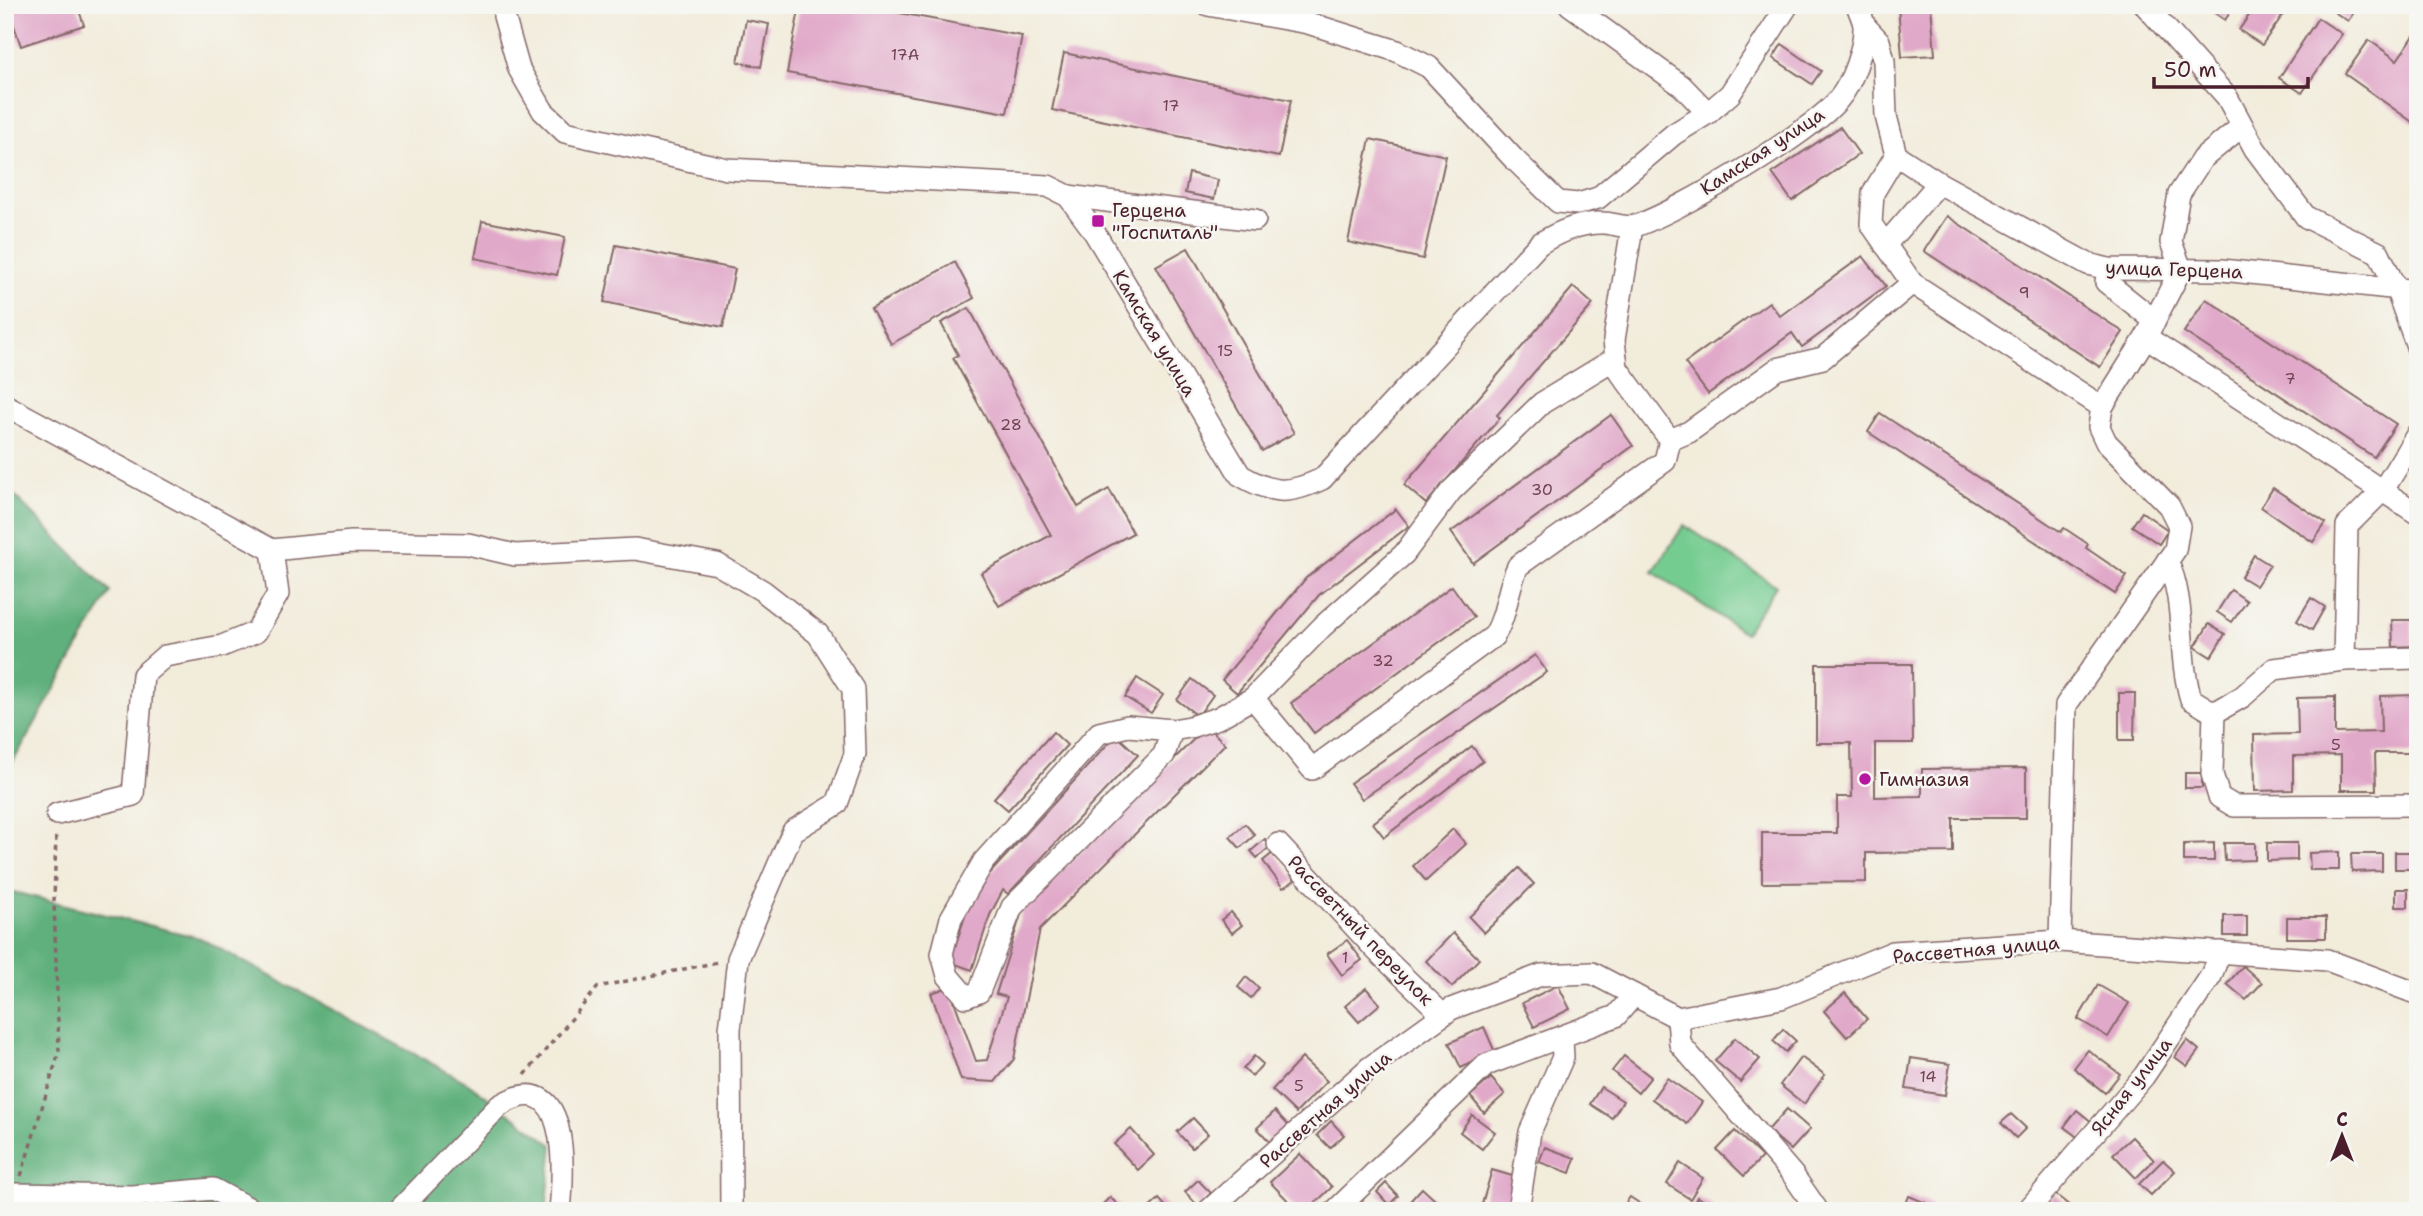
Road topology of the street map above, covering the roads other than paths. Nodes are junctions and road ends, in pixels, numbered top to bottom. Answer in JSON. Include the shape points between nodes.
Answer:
{"nodes":[{"id":1,"x":1208,"y":5,"type":"edge"},
{"id":2,"x":1570,"y":5,"type":"edge"},
{"id":3,"x":1788,"y":5,"type":"edge"},
{"id":4,"x":2145,"y":5,"type":"edge"},
{"id":5,"x":503,"y":9,"type":"edge"},
{"id":6,"x":1860,"y":15,"type":"edge"},
{"id":7,"x":1708,"y":113,"type":"junction"},
{"id":8,"x":2242,"y":126,"type":"junction"},
{"id":9,"x":1896,"y":155,"type":"junction"},
{"id":10,"x":1938,"y":183,"type":"junction"},
{"id":11,"x":1069,"y":196,"type":"junction"},
{"id":12,"x":1255,"y":220,"type":"dead end"},
{"id":13,"x":1632,"y":227,"type":"junction"},
{"id":14,"x":1885,"y":245,"type":"junction"},
{"id":15,"x":2108,"y":269,"type":"junction"},
{"id":16,"x":2181,"y":269,"type":"junction"},
{"id":17,"x":1912,"y":283,"type":"junction"},
{"id":18,"x":2407,"y":291,"type":"edge"},
{"id":19,"x":2151,"y":329,"type":"junction"},
{"id":20,"x":2418,"y":349,"type":"edge"},
{"id":21,"x":1616,"y":358,"type":"junction"},
{"id":22,"x":5,"y":405,"type":"edge"},
{"id":23,"x":2102,"y":407,"type":"junction"},
{"id":24,"x":2418,"y":433,"type":"edge"},
{"id":25,"x":1670,"y":440,"type":"junction"},
{"id":26,"x":2383,"y":490,"type":"junction"},
{"id":27,"x":2418,"y":514,"type":"edge"},
{"id":28,"x":272,"y":550,"type":"junction"},
{"id":29,"x":2167,"y":561,"type":"junction"},
{"id":30,"x":2418,"y":658,"type":"edge"},
{"id":31,"x":2344,"y":660,"type":"junction"},
{"id":32,"x":1253,"y":698,"type":"junction"},
{"id":33,"x":2214,"y":713,"type":"junction"},
{"id":34,"x":1172,"y":730,"type":"junction"},
{"id":35,"x":2418,"y":805,"type":"edge"},
{"id":36,"x":57,"y":814,"type":"road end"},
{"id":37,"x":1278,"y":844,"type":"dead end"},
{"id":38,"x":2060,"y":941,"type":"junction"},
{"id":39,"x":2220,"y":952,"type":"junction"},
{"id":40,"x":2418,"y":994,"type":"edge"},
{"id":41,"x":1634,"y":995,"type":"junction"},
{"id":42,"x":1443,"y":1015,"type":"junction"},
{"id":43,"x":1678,"y":1018,"type":"junction"},
{"id":44,"x":1562,"y":1039,"type":"junction"},
{"id":45,"x":15,"y":1194,"type":"road end"},
{"id":46,"x":254,"y":1211,"type":"edge"},
{"id":47,"x":398,"y":1211,"type":"edge"},
{"id":48,"x":560,"y":1211,"type":"edge"},
{"id":49,"x":731,"y":1211,"type":"edge"},
{"id":50,"x":1208,"y":1211,"type":"edge"},
{"id":51,"x":1335,"y":1211,"type":"edge"},
{"id":52,"x":1518,"y":1211,"type":"edge"},
{"id":53,"x":1818,"y":1211,"type":"edge"},
{"id":54,"x":2027,"y":1211,"type":"edge"}],
"edges":[{"from":1,"to":7,"type":"street","via":[[1308,23],[1429,66],[1558,202],[1578,204],[1598,198],[1674,134]]},
{"from":2,"to":7,"type":"street","via":[[1682,86]]},
{"from":3,"to":7,"type":"street","via":[[1730,94]]},
{"from":4,"to":8,"type":"street","via":[[2227,97]]},
{"from":5,"to":11,"type":"street","via":[[519,69],[543,111],[565,132],[727,169],[1048,186]]},
{"from":6,"to":9,"type":"street","via":[[1879,41],[1886,116]]},
{"from":6,"to":13,"type":"street","name":"Камская улица","via":[[1858,58],[1840,98],[1824,113],[1752,162]]},
{"from":8,"to":16,"type":"street","via":[[2202,159],[2179,194],[2171,242]]},
{"from":8,"to":18,"type":"street","via":[[2306,217],[2379,253]]},
{"from":9,"to":10,"type":"street","name":"улица Герцена"},
{"from":9,"to":14,"type":"street","via":[[1873,193],[1871,224]]},
{"from":10,"to":14,"type":"street"},
{"from":10,"to":15,"type":"street","name":"улица Герцена","via":[[2088,264]]},
{"from":11,"to":12,"type":"street"},
{"from":11,"to":13,"type":"street","name":"Камская улица","via":[[1240,475],[1262,488],[1283,491],[1322,479],[1539,244],[1561,230],[1602,222]]},
{"from":13,"to":21,"type":"street","via":[[1614,340]]},
{"from":14,"to":17,"type":"street"},
{"from":15,"to":16,"type":"street","name":"улица Герцена"},
{"from":15,"to":19,"type":"street","via":[[2106,282]]},
{"from":16,"to":18,"type":"street","name":"улица Герцена"},
{"from":16,"to":19,"type":"street"},
{"from":17,"to":23,"type":"street"},
{"from":17,"to":25,"type":"street","via":[[1823,358],[1777,369],[1689,432]]},
{"from":18,"to":20,"type":"street"},
{"from":19,"to":23,"type":"street"},
{"from":19,"to":26,"type":"street"},
{"from":21,"to":25,"type":"street","via":[[1617,368]]},
{"from":21,"to":32,"type":"street","via":[[1542,403],[1451,491],[1404,554],[1323,626]]},
{"from":22,"to":28,"type":"street"},
{"from":23,"to":29,"type":"street","via":[[2099,428],[2106,442],[2169,506],[2179,526],[2175,550]]},
{"from":24,"to":26,"type":"street"},
{"from":25,"to":32,"type":"street","via":[[1665,461],[1518,566],[1508,587],[1505,617],[1494,636],[1312,769]]},
{"from":26,"to":27,"type":"street"},
{"from":26,"to":31,"type":"street","via":[[2347,526]]},
{"from":28,"to":36,"type":"street","via":[[278,594],[256,632],[222,646],[165,656],[142,675],[134,795]]},
{"from":28,"to":49,"type":"street","via":[[352,542],[468,544],[515,555],[635,549],[717,564],[763,591],[818,634],[853,689],[855,754],[837,804],[793,831],[738,959],[730,1029]]},
{"from":29,"to":33,"type":"street","via":[[2175,578],[2185,681],[2191,699]]},
{"from":29,"to":38,"type":"street","via":[[2066,705]]},
{"from":30,"to":31,"type":"street"},
{"from":31,"to":33,"type":"street","via":[[2274,669],[2242,697]]},
{"from":32,"to":34,"type":"street","via":[[1218,718]]},
{"from":33,"to":35,"type":"street","via":[[2212,774],[2219,797],[2234,806]]},
{"from":34,"to":34,"type":"street","via":[[1128,726],[1099,733],[984,861],[951,918],[942,954],[948,976],[966,997],[979,992],[1012,907],[1164,755]]},
{"from":37,"to":42,"type":"street","name":"Рассветный переулок"},
{"from":38,"to":39,"type":"street","name":"Рассветная улица"},
{"from":38,"to":43,"type":"street","name":"Рассветная улица","via":[[1894,952],[1781,998]]},
{"from":39,"to":40,"type":"street","name":"Рассветная улица","via":[[2327,960]]},
{"from":39,"to":54,"type":"street","name":"Ясная улица","via":[[2211,976],[2144,1076]]},
{"from":41,"to":42,"type":"street","name":"Рассветная улица","via":[[1592,973],[1541,975]]},
{"from":41,"to":43,"type":"street","name":"Рассветная улица"},
{"from":41,"to":44,"type":"street","via":[[1616,1016]]},
{"from":42,"to":50,"type":"street","name":"Рассветная улица","via":[[1369,1068]]},
{"from":43,"to":53,"type":"street","via":[[1680,1044],[1793,1175]]},
{"from":44,"to":51,"type":"street","via":[[1486,1065]]},
{"from":44,"to":52,"type":"street","via":[[1563,1056],[1530,1132]]},
{"from":45,"to":46,"type":"street","via":[[133,1196],[213,1189]]},
{"from":47,"to":48,"type":"street","via":[[499,1106],[517,1095],[538,1098],[551,1110],[562,1133],[565,1167]]}]}
